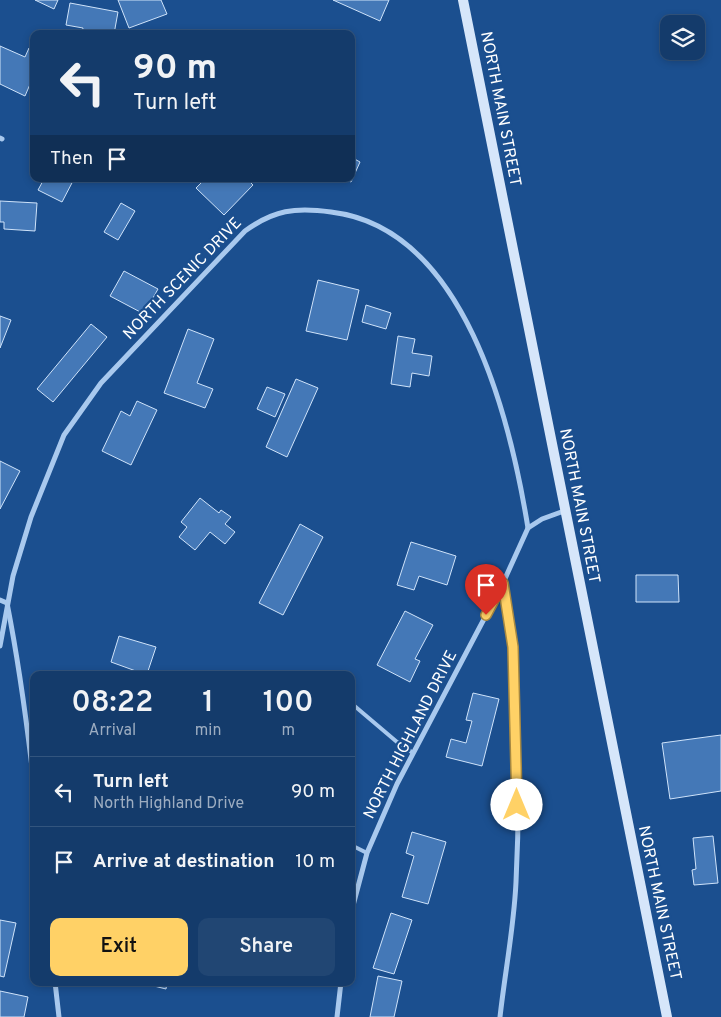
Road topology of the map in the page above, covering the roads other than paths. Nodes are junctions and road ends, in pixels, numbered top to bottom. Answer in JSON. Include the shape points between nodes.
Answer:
{"nodes":[{"id":1,"x":463,"y":0,"type":"edge"},
{"id":2,"x":564,"y":511,"type":"junction"},
{"id":3,"x":528,"y":528,"type":"junction"},
{"id":4,"x":503,"y":583,"type":"junction"},
{"id":5,"x":0,"y":600,"type":"edge"},
{"id":6,"x":7,"y":603,"type":"junction"},
{"id":7,"x":0,"y":646,"type":"edge"},
{"id":8,"x":355,"y":706,"type":"edge"},
{"id":9,"x":30,"y":750,"type":"edge"},
{"id":10,"x":413,"y":753,"type":"junction"},
{"id":11,"x":355,"y":847,"type":"edge"},
{"id":12,"x":367,"y":853,"type":"junction"},
{"id":13,"x":355,"y":898,"type":"edge"},
{"id":14,"x":55,"y":986,"type":"edge"},
{"id":15,"x":340,"y":986,"type":"edge"},
{"id":16,"x":59,"y":1017,"type":"edge"},
{"id":17,"x":337,"y":1017,"type":"edge"},
{"id":18,"x":500,"y":1017,"type":"edge"},
{"id":19,"x":667,"y":1017,"type":"edge"}],
"edges":[{"from":1,"to":2,"type":"main road","name":"NORTH MAIN STREET"},
{"from":2,"to":3,"type":"street"},
{"from":2,"to":19,"type":"main road","name":"NORTH MAIN STREET"},
{"from":3,"to":4,"type":"street","name":"NORTH HIGHLAND DRIVE"},
{"from":3,"to":6,"type":"street","name":"NORTH SCENIC DRIVE","via":[[515,456],[497,394],[459,308],[432,270],[399,238],[364,220],[320,210],[289,211],[263,218],[245,231],[101,383],[79,412],[49,467]]},
{"from":4,"to":10,"type":"street","name":"NORTH HIGHLAND DRIVE"},
{"from":4,"to":18,"type":"street","via":[[513,647],[517,842],[516,891]]},
{"from":5,"to":6,"type":"street"},
{"from":6,"to":7,"type":"street","name":"NORTH SCENIC DRIVE"},
{"from":6,"to":9,"type":"street","via":[[23,688]]},
{"from":8,"to":10,"type":"lane"},
{"from":10,"to":12,"type":"street","name":"NORTH HIGHLAND DRIVE"},
{"from":11,"to":12,"type":"lane"},
{"from":12,"to":13,"type":"street","name":"NORTH HIGHLAND DRIVE"},
{"from":14,"to":16,"type":"street"},
{"from":15,"to":17,"type":"street"}]}
